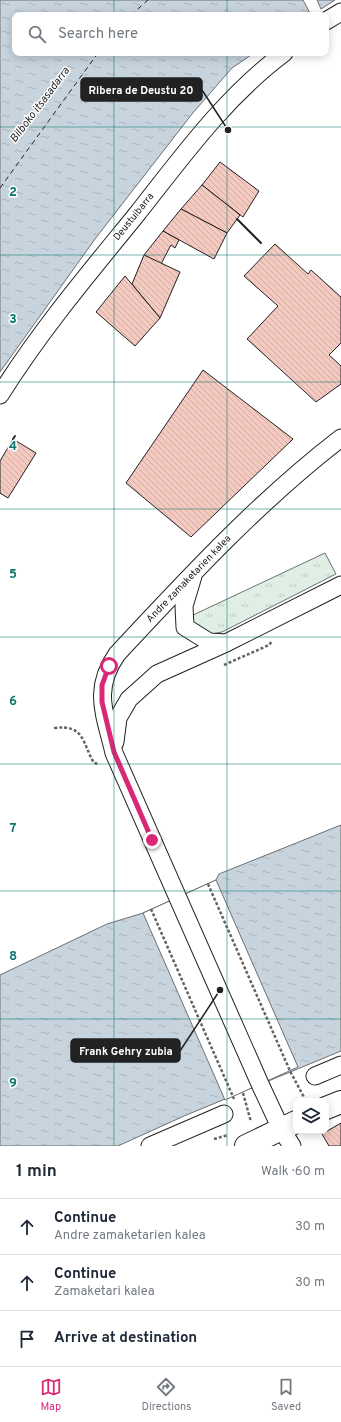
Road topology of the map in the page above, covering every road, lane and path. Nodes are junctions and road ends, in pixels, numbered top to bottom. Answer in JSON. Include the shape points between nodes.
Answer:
{"nodes":[{"id":1,"x":281,"y":56,"type":"edge"},
{"id":2,"x":0,"y":395,"type":"edge"},
{"id":3,"x":341,"y":438,"type":"edge"},
{"id":4,"x":194,"y":572,"type":"junction"},
{"id":5,"x":341,"y":585,"type":"edge"},
{"id":6,"x":276,"y":637,"type":"dead end"},
{"id":7,"x":226,"y":643,"type":"junction"},
{"id":8,"x":218,"y":666,"type":"dead end"},
{"id":9,"x":54,"y":728,"type":"dead end"},
{"id":10,"x":115,"y":755,"type":"junction"},
{"id":11,"x":208,"y":884,"type":"dead end"},
{"id":12,"x":151,"y":909,"type":"dead end"},
{"id":13,"x":341,"y":1065,"type":"edge"},
{"id":14,"x":315,"y":1076,"type":"dead end"},
{"id":15,"x":242,"y":1092,"type":"dead end"},
{"id":16,"x":233,"y":1096,"type":"dead end"},
{"id":17,"x":304,"y":1098,"type":"edge"},
{"id":18,"x":341,"y":1102,"type":"edge"},
{"id":19,"x":329,"y":1107,"type":"edge"},
{"id":20,"x":224,"y":1114,"type":"dead end"},
{"id":21,"x":290,"y":1132,"type":"edge"},
{"id":22,"x":249,"y":1136,"type":"edge"},
{"id":23,"x":150,"y":1146,"type":"edge"}],
"edges":[{"from":1,"to":2,"type":"street","name":"Deustuibarra","via":[[234,96],[193,143],[70,296]]},
{"from":3,"to":4,"type":"street","name":"Andre zamaketarien kalea","via":[[253,514]]},
{"from":4,"to":7,"type":"street","via":[[184,606],[185,627],[210,642]]},
{"from":4,"to":10,"type":"street","name":"Andre zamaketarien kalea","via":[[117,654],[109,666],[102,685],[102,702]]},
{"from":5,"to":7,"type":"street"},
{"from":6,"to":8,"type":"path","via":[[268,645],[228,664]]},
{"from":7,"to":10,"type":"street","via":[[157,674],[142,685],[129,699],[118,718]]},
{"from":9,"to":10,"type":"path","via":[[69,729],[83,737],[94,763],[99,764]]},
{"from":10,"to":21,"type":"street","name":"Andre zamaketarien kalea","via":[[260,1084]]},
{"from":11,"to":17,"type":"path","via":[[290,1071]]},
{"from":12,"to":16,"type":"path"},
{"from":13,"to":14,"type":"street"},
{"from":15,"to":22,"type":"path"},
{"from":18,"to":19,"type":"main road"},
{"from":20,"to":23,"type":"street"},
{"from":21,"to":22,"type":"main road"}]}
